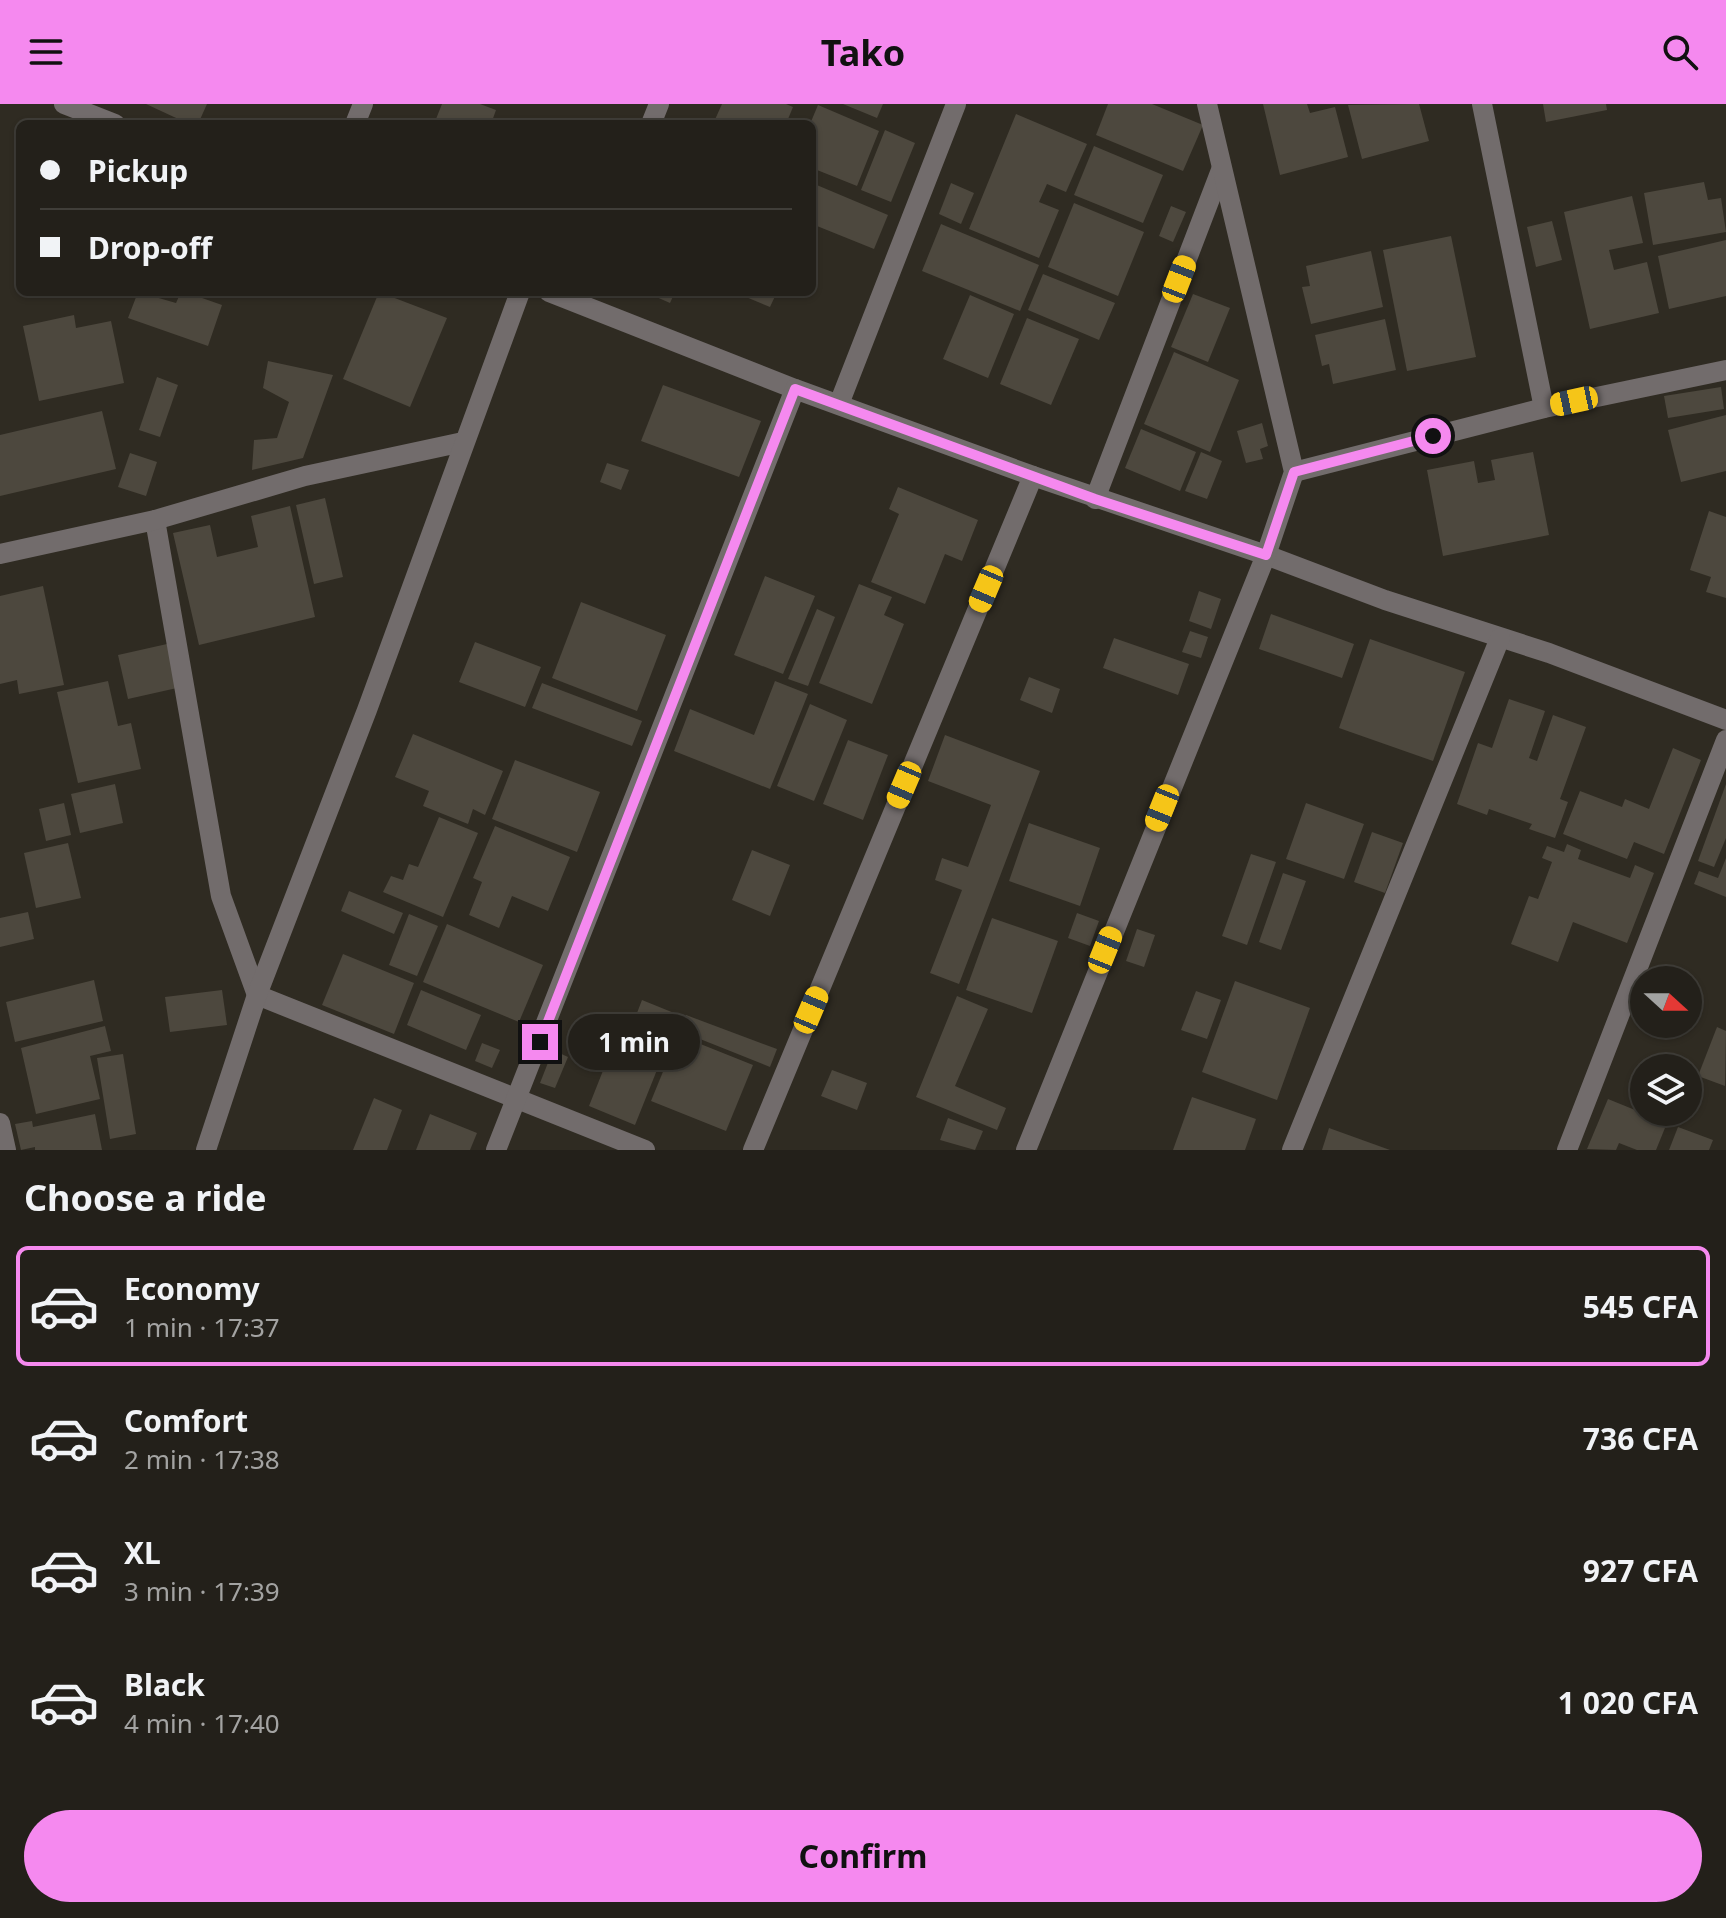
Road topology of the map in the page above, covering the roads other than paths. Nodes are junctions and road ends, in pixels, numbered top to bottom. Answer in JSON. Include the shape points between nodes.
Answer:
{"nodes":[{"id":1,"x":956,"y":104,"type":"edge"},
{"id":2,"x":1207,"y":104,"type":"edge"},
{"id":3,"x":1482,"y":104,"type":"edge"},
{"id":4,"x":66,"y":105,"type":"edge"},
{"id":5,"x":105,"y":120,"type":"edge"},
{"id":6,"x":1221,"y":170,"type":"junction"},
{"id":7,"x":518,"y":296,"type":"edge"},
{"id":8,"x":577,"y":297,"type":"edge"},
{"id":9,"x":1726,"y":370,"type":"edge"},
{"id":10,"x":795,"y":389,"type":"junction"},
{"id":11,"x":839,"y":404,"type":"junction"},
{"id":12,"x":1544,"y":408,"type":"junction"},
{"id":13,"x":463,"y":442,"type":"junction"},
{"id":14,"x":1294,"y":472,"type":"junction"},
{"id":15,"x":1033,"y":476,"type":"junction"},
{"id":16,"x":1095,"y":499,"type":"junction"},
{"id":17,"x":155,"y":520,"type":"junction"},
{"id":18,"x":0,"y":554,"type":"edge"},
{"id":19,"x":1266,"y":555,"type":"junction"},
{"id":20,"x":1500,"y":638,"type":"junction"},
{"id":21,"x":1726,"y":720,"type":"edge"},
{"id":22,"x":1726,"y":740,"type":"edge"},
{"id":23,"x":257,"y":995,"type":"junction"},
{"id":24,"x":517,"y":1101,"type":"junction"},
{"id":25,"x":0,"y":1123,"type":"edge"},
{"id":26,"x":6,"y":1150,"type":"edge"},
{"id":27,"x":206,"y":1150,"type":"edge"},
{"id":28,"x":496,"y":1150,"type":"edge"},
{"id":29,"x":645,"y":1150,"type":"edge"},
{"id":30,"x":753,"y":1150,"type":"edge"},
{"id":31,"x":1026,"y":1150,"type":"edge"},
{"id":32,"x":1292,"y":1150,"type":"edge"},
{"id":33,"x":1567,"y":1150,"type":"edge"}],
"edges":[{"from":1,"to":11,"type":"street"},
{"from":2,"to":6,"type":"street"},
{"from":3,"to":12,"type":"street"},
{"from":4,"to":5,"type":"street"},
{"from":6,"to":14,"type":"street"},
{"from":6,"to":16,"type":"street"},
{"from":7,"to":13,"type":"street"},
{"from":8,"to":10,"type":"street"},
{"from":9,"to":12,"type":"street"},
{"from":10,"to":11,"type":"street"},
{"from":10,"to":24,"type":"street"},
{"from":11,"to":15,"type":"street"},
{"from":12,"to":14,"type":"street"},
{"from":13,"to":17,"type":"street","via":[[305,476]]},
{"from":13,"to":23,"type":"street"},
{"from":14,"to":19,"type":"street"},
{"from":15,"to":16,"type":"street"},
{"from":15,"to":30,"type":"street"},
{"from":16,"to":19,"type":"street"},
{"from":17,"to":18,"type":"street"},
{"from":17,"to":23,"type":"street","via":[[221,896]]},
{"from":19,"to":20,"type":"street"},
{"from":19,"to":31,"type":"street"},
{"from":20,"to":21,"type":"street"},
{"from":20,"to":32,"type":"street"},
{"from":22,"to":33,"type":"street"},
{"from":23,"to":24,"type":"street"},
{"from":23,"to":27,"type":"street"},
{"from":24,"to":28,"type":"street"},
{"from":24,"to":29,"type":"street"},
{"from":25,"to":26,"type":"street"}]}
